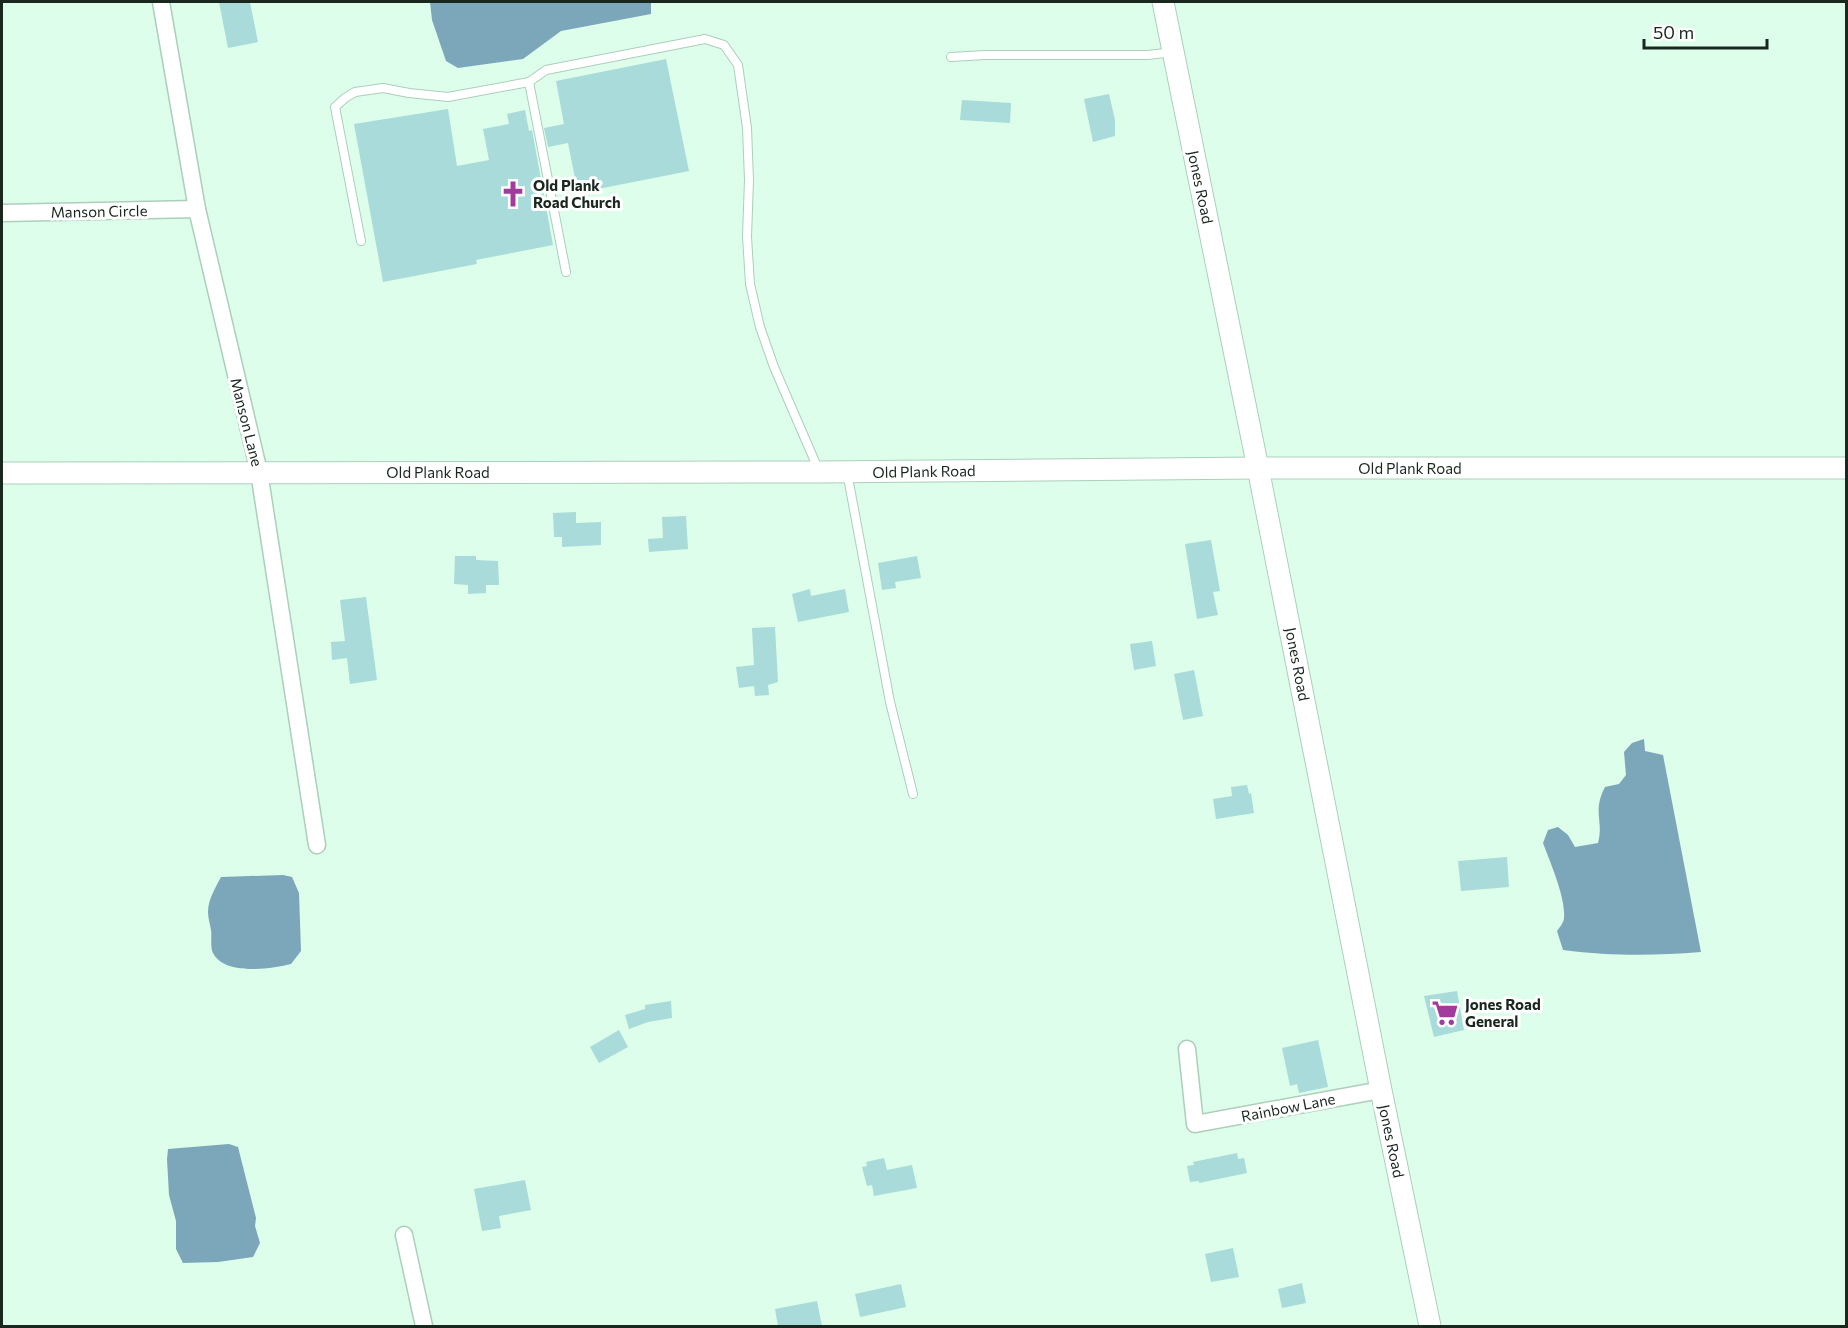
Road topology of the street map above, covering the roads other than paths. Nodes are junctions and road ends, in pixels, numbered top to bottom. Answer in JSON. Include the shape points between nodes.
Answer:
{"nodes":[{"id":1,"x":161,"y":2,"type":"edge"},
{"id":2,"x":1163,"y":2,"type":"edge"},
{"id":3,"x":1173,"y":52,"type":"junction"},
{"id":4,"x":951,"y":57,"type":"dead end"},
{"id":5,"x":529,"y":82,"type":"junction"},
{"id":6,"x":197,"y":209,"type":"junction"},
{"id":7,"x":2,"y":213,"type":"edge"},
{"id":8,"x":361,"y":242,"type":"dead end"},
{"id":9,"x":566,"y":272,"type":"dead end"},
{"id":10,"x":1258,"y":468,"type":"junction"},
{"id":11,"x":1846,"y":468,"type":"edge"},
{"id":12,"x":847,"y":471,"type":"junction"},
{"id":13,"x":259,"y":472,"type":"junction"},
{"id":14,"x":820,"y":472,"type":"junction"},
{"id":15,"x":2,"y":473,"type":"edge"},
{"id":16,"x":913,"y":794,"type":"dead end"},
{"id":17,"x":317,"y":845,"type":"dead end"},
{"id":18,"x":1187,"y":1049,"type":"dead end"},
{"id":19,"x":1381,"y":1090,"type":"junction"},
{"id":20,"x":404,"y":1235,"type":"dead end"},
{"id":21,"x":424,"y":1326,"type":"edge"},
{"id":22,"x":1430,"y":1326,"type":"edge"}],
"edges":[{"from":1,"to":6,"type":"street","name":"Manson Lane"},
{"from":2,"to":3,"type":"street","name":"Jones Road"},
{"from":3,"to":4,"type":"lane"},
{"from":3,"to":10,"type":"street","name":"Jones Road"},
{"from":5,"to":8,"type":"lane","via":[[448,97],[383,87],[355,92],[335,107]]},
{"from":5,"to":9,"type":"lane"},
{"from":5,"to":14,"type":"lane","via":[[546,70],[705,39],[724,45],[738,65],[747,128],[750,284],[774,367]]},
{"from":6,"to":7,"type":"street","name":"Manson Circle"},
{"from":6,"to":13,"type":"street","name":"Manson Lane"},
{"from":10,"to":11,"type":"street","name":"Old Plank Road"},
{"from":10,"to":12,"type":"street","name":"Old Plank Road"},
{"from":10,"to":19,"type":"street","name":"Jones Road"},
{"from":12,"to":14,"type":"street","name":"Old Plank Road"},
{"from":12,"to":16,"type":"lane","via":[[890,702]]},
{"from":13,"to":14,"type":"street","name":"Old Plank Road"},
{"from":13,"to":15,"type":"street","name":"Old Plank Road"},
{"from":13,"to":17,"type":"street","name":"Manson Lane"},
{"from":18,"to":19,"type":"street","name":"Rainbow Lane","via":[[1195,1124]]},
{"from":19,"to":22,"type":"street","name":"Jones Road"},
{"from":20,"to":21,"type":"street"}]}
